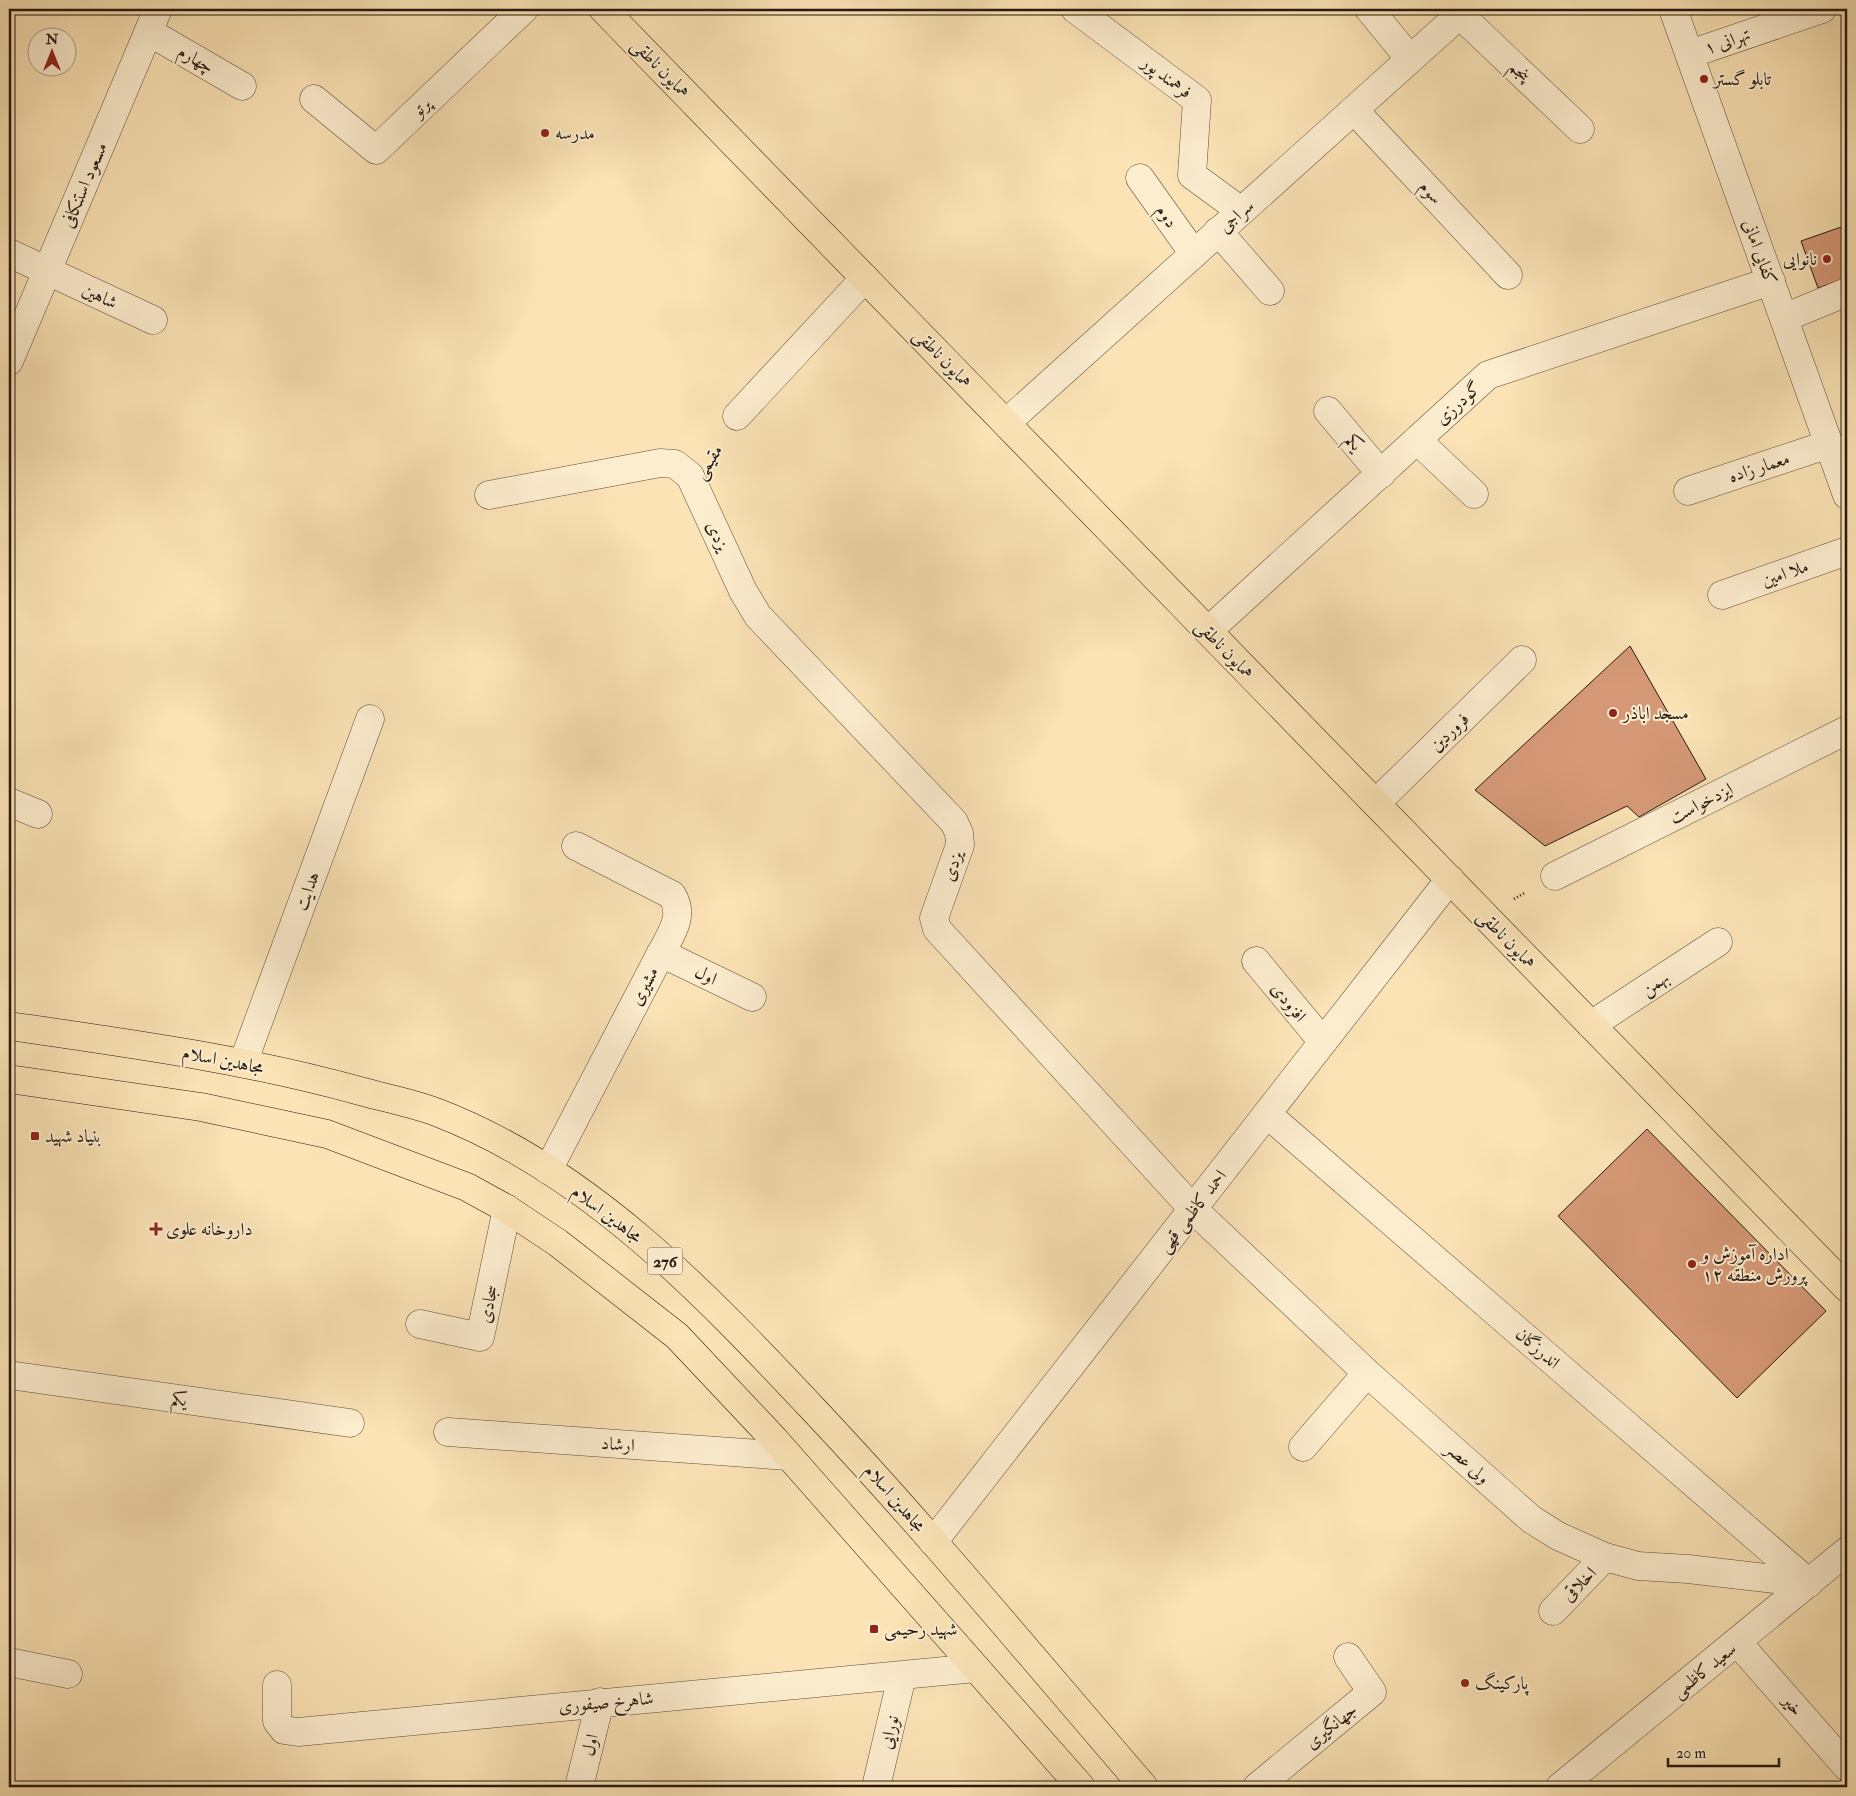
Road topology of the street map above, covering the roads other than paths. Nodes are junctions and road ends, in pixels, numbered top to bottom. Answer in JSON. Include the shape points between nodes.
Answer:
{"nodes":[{"id":1,"x":524,"y":9,"type":"edge"},
{"id":2,"x":1075,"y":9,"type":"edge"},
{"id":3,"x":1369,"y":9,"type":"edge"},
{"id":4,"x":1674,"y":9,"type":"edge"},
{"id":5,"x":1822,"y":9,"type":"edge"},
{"id":6,"x":613,"y":12,"type":"edge"},
{"id":7,"x":1463,"y":12,"type":"edge"},
{"id":8,"x":153,"y":20,"type":"edge"},
{"id":9,"x":1690,"y":54,"type":"junction"},
{"id":10,"x":1410,"y":59,"type":"junction"},
{"id":11,"x":242,"y":86,"type":"dead end"},
{"id":12,"x":314,"y":99,"type":"dead end"},
{"id":13,"x":1354,"y":110,"type":"junction"},
{"id":14,"x":1580,"y":129,"type":"dead end"},
{"id":15,"x":1140,"y":178,"type":"dead end"},
{"id":16,"x":1241,"y":211,"type":"junction"},
{"id":17,"x":1218,"y":231,"type":"junction"},
{"id":18,"x":9,"y":253,"type":"edge"},
{"id":19,"x":1194,"y":254,"type":"junction"},
{"id":20,"x":47,"y":272,"type":"junction"},
{"id":21,"x":1508,"y":275,"type":"dead end"},
{"id":22,"x":865,"y":278,"type":"junction"},
{"id":23,"x":1771,"y":281,"type":"junction"},
{"id":24,"x":1270,"y":291,"type":"dead end"},
{"id":25,"x":1847,"y":292,"type":"edge"},
{"id":26,"x":1784,"y":318,"type":"junction"},
{"id":27,"x":153,"y":320,"type":"dead end"},
{"id":28,"x":9,"y":361,"type":"edge"},
{"id":29,"x":1328,"y":411,"type":"dead end"},
{"id":30,"x":737,"y":416,"type":"dead end"},
{"id":31,"x":1006,"y":423,"type":"junction"},
{"id":32,"x":1417,"y":440,"type":"junction"},
{"id":33,"x":1829,"y":444,"type":"junction"},
{"id":34,"x":1381,"y":474,"type":"junction"},
{"id":35,"x":695,"y":485,"type":"joint"},
{"id":36,"x":1846,"y":486,"type":"edge"},
{"id":37,"x":1688,"y":491,"type":"dead end"},
{"id":38,"x":1474,"y":494,"type":"dead end"},
{"id":39,"x":488,"y":495,"type":"dead end"},
{"id":40,"x":1847,"y":551,"type":"edge"},
{"id":41,"x":1722,"y":595,"type":"dead end"},
{"id":42,"x":1208,"y":631,"type":"junction"},
{"id":43,"x":1522,"y":660,"type":"dead end"},
{"id":44,"x":370,"y":719,"type":"dead end"},
{"id":45,"x":1847,"y":730,"type":"edge"},
{"id":46,"x":9,"y":802,"type":"edge"},
{"id":47,"x":1376,"y":803,"type":"junction"},
{"id":48,"x":38,"y":814,"type":"dead end"},
{"id":49,"x":576,"y":846,"type":"dead end"},
{"id":50,"x":1555,"y":876,"type":"road end"},
{"id":51,"x":1450,"y":879,"type":"junction"},
{"id":52,"x":1718,"y":942,"type":"dead end"},
{"id":53,"x":661,"y":954,"type":"junction"},
{"id":54,"x":1256,"y":961,"type":"dead end"},
{"id":55,"x":752,"y":997,"type":"dead end"},
{"id":56,"x":1591,"y":1025,"type":"junction"},
{"id":57,"x":9,"y":1026,"type":"edge"},
{"id":58,"x":1323,"y":1042,"type":"junction"},
{"id":59,"x":243,"y":1063,"type":"junction"},
{"id":60,"x":9,"y":1079,"type":"edge"},
{"id":61,"x":1267,"y":1114,"type":"junction"},
{"id":62,"x":548,"y":1170,"type":"junction"},
{"id":63,"x":507,"y":1209,"type":"junction"},
{"id":64,"x":1193,"y":1209,"type":"junction"},
{"id":65,"x":1847,"y":1288,"type":"edge"},
{"id":66,"x":420,"y":1324,"type":"dead end"},
{"id":67,"x":1367,"y":1373,"type":"junction"},
{"id":68,"x":9,"y":1375,"type":"edge"},
{"id":69,"x":350,"y":1423,"type":"dead end"},
{"id":70,"x":448,"y":1432,"type":"dead end"},
{"id":71,"x":1303,"y":1448,"type":"dead end"},
{"id":72,"x":788,"y":1456,"type":"junction"},
{"id":73,"x":933,"y":1542,"type":"junction"},
{"id":74,"x":1847,"y":1551,"type":"edge"},
{"id":75,"x":1605,"y":1558,"type":"junction"},
{"id":76,"x":1809,"y":1583,"type":"junction"},
{"id":77,"x":1553,"y":1611,"type":"dead end"},
{"id":78,"x":1738,"y":1643,"type":"junction"},
{"id":79,"x":1348,"y":1657,"type":"dead end"},
{"id":80,"x":9,"y":1662,"type":"edge"},
{"id":81,"x":976,"y":1668,"type":"junction"},
{"id":82,"x":68,"y":1674,"type":"dead end"},
{"id":83,"x":902,"y":1676,"type":"junction"},
{"id":84,"x":277,"y":1686,"type":"dead end"},
{"id":85,"x":600,"y":1702,"type":"junction"},
{"id":86,"x":1847,"y":1767,"type":"edge"},
{"id":87,"x":579,"y":1787,"type":"edge"},
{"id":88,"x":876,"y":1787,"type":"edge"},
{"id":89,"x":1081,"y":1787,"type":"edge"},
{"id":90,"x":1144,"y":1787,"type":"edge"},
{"id":91,"x":1257,"y":1787,"type":"edge"},
{"id":92,"x":1560,"y":1787,"type":"edge"}],
"edges":[{"from":1,"to":12,"type":"street","name":"پرتو","via":[[376,150]]},
{"from":2,"to":16,"type":"street","name":"فرهمند پور","via":[[1197,100],[1192,175]]},
{"from":3,"to":10,"type":"street"},
{"from":4,"to":9,"type":"street","name":"کفایی امانی"},
{"from":5,"to":9,"type":"street","name":"تهرانی ۱"},
{"from":6,"to":22,"type":"main road","name":"همایون ناطقی"},
{"from":7,"to":10,"type":"street","name":"سراجی"},
{"from":7,"to":14,"type":"street","name":"پنجم"},
{"from":8,"to":11,"type":"street","name":"چهارم"},
{"from":8,"to":20,"type":"street","name":"مسعود استنکافی"},
{"from":9,"to":23,"type":"street","name":"کفایی امانی"},
{"from":10,"to":13,"type":"street","name":"سراجی"},
{"from":13,"to":16,"type":"street","name":"سراجی"},
{"from":13,"to":21,"type":"street","name":"سوم"},
{"from":15,"to":19,"type":"street","name":"دوم"},
{"from":16,"to":17,"type":"street","name":"سراجی"},
{"from":17,"to":19,"type":"street","name":"سراجی"},
{"from":17,"to":24,"type":"street"},
{"from":18,"to":20,"type":"street","name":"شاهین"},
{"from":19,"to":31,"type":"street","name":"سراجی"},
{"from":20,"to":27,"type":"street","name":"شاهین"},
{"from":20,"to":28,"type":"street","name":"مسعود استنکافی"},
{"from":22,"to":30,"type":"street"},
{"from":22,"to":31,"type":"main road","name":"همایون ناطقی"},
{"from":23,"to":26,"type":"street","name":"کفایی امانی"},
{"from":23,"to":32,"type":"street","name":"گودرزی","via":[[1488,375]]},
{"from":25,"to":26,"type":"street"},
{"from":26,"to":33,"type":"street","name":"کفایی امانی"},
{"from":29,"to":34,"type":"street","name":"یکم"},
{"from":31,"to":42,"type":"main road","name":"همایون ناطقی"},
{"from":32,"to":34,"type":"street","name":"گودرزی"},
{"from":32,"to":38,"type":"street"},
{"from":33,"to":36,"type":"street","name":"کفایی امانی"},
{"from":33,"to":37,"type":"street","name":"معمار زاده"},
{"from":34,"to":42,"type":"street","name":"گودرزی"},
{"from":35,"to":39,"type":"street","name":"مقیمی","via":[[684,469],[668,462]]},
{"from":35,"to":64,"type":"street","name":"یزدی","via":[[743,591],[758,616],[954,822],[960,845],[934,918],[937,929]]},
{"from":40,"to":41,"type":"street","name":"ملا امین"},
{"from":42,"to":47,"type":"main road","name":"همایون ناطقی"},
{"from":43,"to":47,"type":"street","name":"فروردین"},
{"from":44,"to":59,"type":"street","name":"هدایت"},
{"from":45,"to":50,"type":"street","name":"ایزدخواست"},
{"from":46,"to":48,"type":"street"},
{"from":47,"to":51,"type":"main road","name":"همایون ناطقی"},
{"from":49,"to":53,"type":"street","name":"مشیری","via":[[672,895],[678,911],[677,920]]},
{"from":51,"to":56,"type":"main road","name":"همایون ناطقی"},
{"from":51,"to":58,"type":"street","name":"احمد کاظمی قهی"},
{"from":52,"to":56,"type":"street","name":"بهمن"},
{"from":53,"to":55,"type":"street","name":"اول"},
{"from":53,"to":62,"type":"street","name":"مشیری"},
{"from":54,"to":58,"type":"street","name":"افزودی"},
{"from":56,"to":65,"type":"main road","name":"همایون ناطقی"},
{"from":57,"to":59,"type":"main road","name":"مجاهدین اسلام","number":"276"},
{"from":58,"to":61,"type":"street","name":"احمد کاظمی قهی"},
{"from":59,"to":62,"type":"main road","name":"مجاهدین اسلام","number":"276","via":[[434,1111],[495,1138]]},
{"from":60,"to":63,"type":"main road","via":[[200,1107],[327,1134],[467,1187]]},
{"from":61,"to":64,"type":"street","name":"احمد کاظمی قهی"},
{"from":61,"to":76,"type":"street","name":"اندرزگان"},
{"from":62,"to":73,"type":"main road","name":"مجاهدین اسلام","number":"276","via":[[648,1245],[753,1345],[869,1468]]},
{"from":63,"to":66,"type":"street","name":"سجادی","via":[[480,1337]]},
{"from":63,"to":72,"type":"main road","via":[[558,1243],[677,1336]]},
{"from":64,"to":67,"type":"street","name":"ولی عصر"},
{"from":64,"to":73,"type":"street","name":"احمد کاظمی قهی"},
{"from":67,"to":71,"type":"street"},
{"from":67,"to":75,"type":"street","name":"ولی عصر","via":[[1531,1518],[1558,1536]]},
{"from":68,"to":69,"type":"street","name":"یکم"},
{"from":70,"to":72,"type":"street","name":"ارشاد"},
{"from":72,"to":81,"type":"main road"},
{"from":73,"to":90,"type":"main road","name":"مجاهدین اسلام","number":"276"},
{"from":74,"to":76,"type":"street","name":"سعید کاظمی"},
{"from":75,"to":76,"type":"street","name":"ولی عصر","via":[[1638,1566]]},
{"from":75,"to":77,"type":"street","name":"اخلاقی"},
{"from":76,"to":78,"type":"street","name":"سعید کاظمی"},
{"from":78,"to":86,"type":"street","name":"خیر"},
{"from":78,"to":92,"type":"street","name":"سعید کاظمی"},
{"from":79,"to":91,"type":"street","name":"جهانگیری","via":[[1372,1692]]},
{"from":80,"to":82,"type":"street"},
{"from":81,"to":83,"type":"street","name":"شاهرخ صیفوری"},
{"from":81,"to":89,"type":"main road"},
{"from":83,"to":85,"type":"street","name":"شاهرخ صیفوری"},
{"from":83,"to":88,"type":"street","name":"نورایی"},
{"from":84,"to":85,"type":"street","name":"شاهرخ صیفوری","via":[[277,1721],[284,1730],[298,1732]]},
{"from":85,"to":87,"type":"street","name":"اول"}]}
